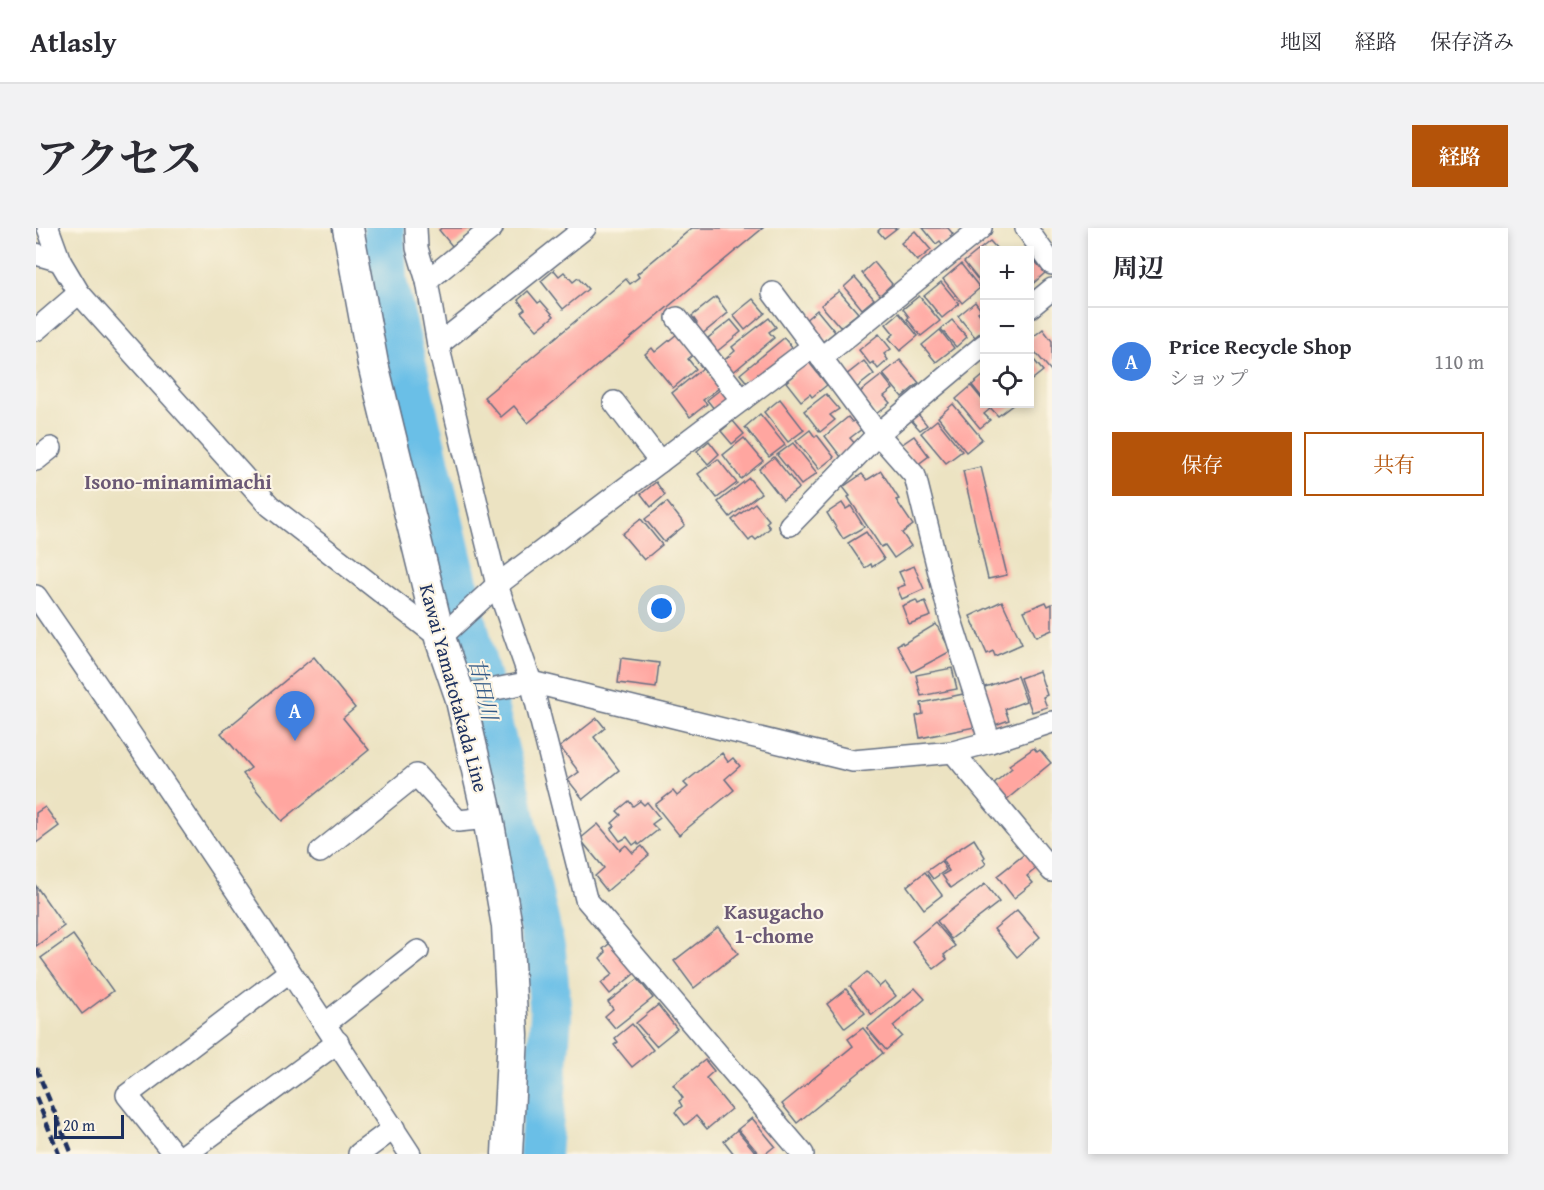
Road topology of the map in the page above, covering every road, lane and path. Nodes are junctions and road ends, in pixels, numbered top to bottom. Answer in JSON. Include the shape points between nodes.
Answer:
{"nodes":[{"id":1,"x":48,"y":228,"type":"edge"},
{"id":2,"x":348,"y":228,"type":"edge"},
{"id":3,"x":416,"y":228,"type":"edge"},
{"id":4,"x":492,"y":228,"type":"edge"},
{"id":5,"x":585,"y":228,"type":"edge"},
{"id":6,"x":981,"y":228,"type":"edge"},
{"id":7,"x":1035,"y":231,"type":"edge"},
{"id":8,"x":36,"y":254,"type":"edge"},
{"id":9,"x":60,"y":261,"type":"junction"},
{"id":10,"x":1052,"y":264,"type":"edge"},
{"id":11,"x":426,"y":281,"type":"junction"},
{"id":12,"x":1052,"y":289,"type":"edge"},
{"id":13,"x":773,"y":292,"type":"dead end"},
{"id":14,"x":79,"y":293,"type":"junction"},
{"id":15,"x":1034,"y":304,"type":"edge"},
{"id":16,"x":677,"y":318,"type":"dead end"},
{"id":17,"x":36,"y":330,"type":"edge"},
{"id":18,"x":438,"y":345,"type":"junction"},
{"id":19,"x":980,"y":348,"type":"edge"},
{"id":20,"x":817,"y":352,"type":"junction"},
{"id":21,"x":742,"y":400,"type":"junction"},
{"id":22,"x":614,"y":402,"type":"dead end"},
{"id":23,"x":878,"y":434,"type":"junction"},
{"id":24,"x":660,"y":462,"type":"junction"},
{"id":25,"x":790,"y":525,"type":"dead end"},
{"id":26,"x":491,"y":590,"type":"junction"},
{"id":27,"x":36,"y":596,"type":"edge"},
{"id":28,"x":448,"y":630,"type":"junction"},
{"id":29,"x":521,"y":684,"type":"junction"},
{"id":30,"x":467,"y":695,"type":"junction"},
{"id":31,"x":1052,"y":722,"type":"edge"},
{"id":32,"x":990,"y":742,"type":"junction"},
{"id":33,"x":953,"y":752,"type":"junction"},
{"id":34,"x":488,"y":818,"type":"junction"},
{"id":35,"x":320,"y":852,"type":"dead end"},
{"id":36,"x":1052,"y":871,"type":"edge"},
{"id":37,"x":418,"y":951,"type":"dead end"},
{"id":38,"x":289,"y":972,"type":"junction"},
{"id":39,"x":325,"y":1024,"type":"junction"},
{"id":40,"x":338,"y":1042,"type":"junction"},
{"id":41,"x":394,"y":1128,"type":"junction"},
{"id":42,"x":174,"y":1154,"type":"edge"},
{"id":43,"x":186,"y":1154,"type":"edge"},
{"id":44,"x":359,"y":1154,"type":"edge"},
{"id":45,"x":410,"y":1154,"type":"edge"},
{"id":46,"x":507,"y":1154,"type":"edge"},
{"id":47,"x":803,"y":1154,"type":"edge"}],
"edges":[{"from":1,"to":9,"type":"street"},
{"from":2,"to":28,"type":"main road","name":"Kawai Yamatotakada Line","via":[[373,364]]},
{"from":3,"to":11,"type":"street"},
{"from":4,"to":11,"type":"street"},
{"from":5,"to":18,"type":"street"},
{"from":6,"to":20,"type":"street"},
{"from":7,"to":10,"type":"street"},
{"from":8,"to":9,"type":"street"},
{"from":9,"to":14,"type":"street"},
{"from":11,"to":18,"type":"street"},
{"from":12,"to":15,"type":"street"},
{"from":13,"to":20,"type":"street"},
{"from":14,"to":17,"type":"street"},
{"from":14,"to":28,"type":"street","via":[[270,506]]},
{"from":16,"to":21,"type":"street"},
{"from":18,"to":26,"type":"street"},
{"from":19,"to":23,"type":"street"},
{"from":20,"to":21,"type":"street"},
{"from":20,"to":23,"type":"street"},
{"from":21,"to":24,"type":"street"},
{"from":22,"to":24,"type":"street"},
{"from":23,"to":25,"type":"street"},
{"from":23,"to":32,"type":"street","via":[[915,476],[950,617]]},
{"from":24,"to":26,"type":"street"},
{"from":26,"to":28,"type":"street"},
{"from":26,"to":29,"type":"street"},
{"from":27,"to":38,"type":"street"},
{"from":28,"to":30,"type":"main road","name":"Kawai Yamatotakada Line"},
{"from":29,"to":30,"type":"street"},
{"from":29,"to":33,"type":"street","via":[[853,761]]},
{"from":29,"to":47,"type":"street","via":[[586,899]]},
{"from":30,"to":34,"type":"main road","name":"Kawai Yamatotakada Line"},
{"from":31,"to":32,"type":"street"},
{"from":32,"to":33,"type":"street"},
{"from":33,"to":36,"type":"street"},
{"from":34,"to":35,"type":"street","via":[[458,821],[416,775]]},
{"from":34,"to":46,"type":"main road","name":"Kawai Yamatotakada Line","via":[[507,926],[512,1013]]},
{"from":37,"to":39,"type":"street"},
{"from":38,"to":39,"type":"street"},
{"from":38,"to":42,"type":"street","via":[[128,1095]]},
{"from":39,"to":40,"type":"street"},
{"from":40,"to":41,"type":"street"},
{"from":40,"to":43,"type":"street"},
{"from":41,"to":44,"type":"street"},
{"from":41,"to":45,"type":"street"}]}
